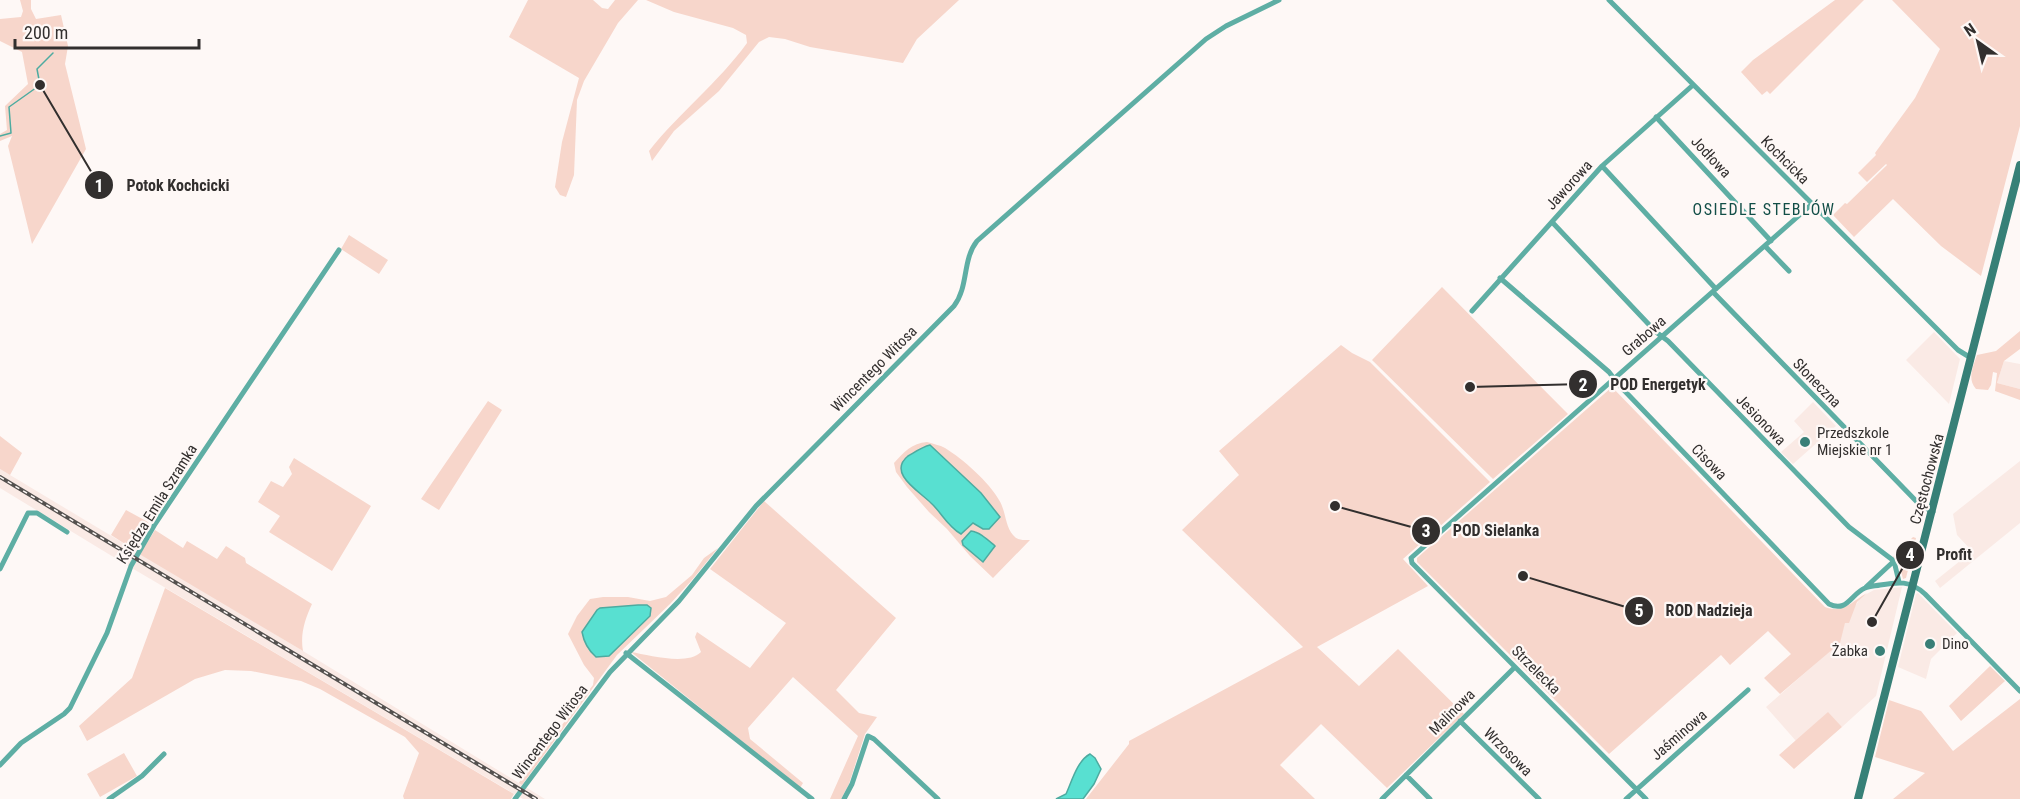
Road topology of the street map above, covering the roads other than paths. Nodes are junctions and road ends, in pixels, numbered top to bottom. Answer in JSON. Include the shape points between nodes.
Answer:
{"nodes":[{"id":1,"x":1279,"y":0,"type":"edge"},
{"id":2,"x":1609,"y":0,"type":"edge"},
{"id":3,"x":1619,"y":0,"type":"edge"},
{"id":4,"x":1613,"y":6,"type":"junction"},
{"id":5,"x":1693,"y":85,"type":"junction"},
{"id":6,"x":1656,"y":117,"type":"junction"},
{"id":7,"x":2020,"y":165,"type":"edge"},
{"id":8,"x":1602,"y":166,"type":"junction"},
{"id":9,"x":1812,"y":204,"type":"junction"},
{"id":10,"x":1552,"y":222,"type":"junction"},
{"id":11,"x":1772,"y":241,"type":"junction"},
{"id":12,"x":1765,"y":246,"type":"junction"},
{"id":13,"x":339,"y":250,"type":"dead end"},
{"id":14,"x":1789,"y":271,"type":"dead end"},
{"id":15,"x":1500,"y":278,"type":"junction"},
{"id":16,"x":1715,"y":291,"type":"junction"},
{"id":17,"x":1472,"y":311,"type":"dead end"},
{"id":18,"x":1662,"y":336,"type":"junction"},
{"id":19,"x":1971,"y":358,"type":"junction"},
{"id":20,"x":1614,"y":379,"type":"junction"},
{"id":21,"x":1933,"y":512,"type":"junction"},
{"id":22,"x":67,"y":532,"type":"dead end"},
{"id":23,"x":1411,"y":558,"type":"joint"},
{"id":24,"x":1894,"y":561,"type":"junction"},
{"id":25,"x":0,"y":569,"type":"edge"},
{"id":26,"x":1899,"y":582,"type":"junction"},
{"id":27,"x":1913,"y":584,"type":"junction"},
{"id":28,"x":1865,"y":588,"type":"junction"},
{"id":29,"x":626,"y":653,"type":"junction"},
{"id":30,"x":1515,"y":667,"type":"junction"},
{"id":31,"x":1748,"y":690,"type":"dead end"},
{"id":32,"x":2020,"y":691,"type":"edge"},
{"id":33,"x":1460,"y":721,"type":"junction"},
{"id":34,"x":164,"y":754,"type":"dead end"},
{"id":35,"x":0,"y":765,"type":"edge"},
{"id":36,"x":1406,"y":775,"type":"junction"},
{"id":37,"x":1636,"y":789,"type":"junction"},
{"id":38,"x":109,"y":799,"type":"edge"},
{"id":39,"x":515,"y":799,"type":"edge"},
{"id":40,"x":812,"y":799,"type":"edge"},
{"id":41,"x":844,"y":799,"type":"edge"},
{"id":42,"x":938,"y":799,"type":"edge"},
{"id":43,"x":1382,"y":799,"type":"edge"},
{"id":44,"x":1430,"y":799,"type":"edge"},
{"id":45,"x":1539,"y":799,"type":"edge"},
{"id":46,"x":1626,"y":799,"type":"edge"},
{"id":47,"x":1646,"y":799,"type":"edge"},
{"id":48,"x":1858,"y":799,"type":"edge"}],
"edges":[{"from":1,"to":29,"type":"street","name":"Wincentego Witosa","via":[[1206,39],[977,241],[969,254],[962,292],[954,306],[769,492],[679,601]]},
{"from":2,"to":4,"type":"street","name":"Kochcicka"},
{"from":3,"to":4,"type":"street"},
{"from":4,"to":5,"type":"street","name":"Kochcicka"},
{"from":5,"to":6,"type":"street","name":"Jaworowa"},
{"from":5,"to":9,"type":"street","name":"Kochcicka"},
{"from":6,"to":8,"type":"street","name":"Jaworowa"},
{"from":6,"to":11,"type":"street","name":"Jodłowa"},
{"from":7,"to":19,"type":"main road","name":"Częstochowska"},
{"from":8,"to":10,"type":"street","name":"Jaworowa"},
{"from":8,"to":16,"type":"street","name":"Słoneczna"},
{"from":9,"to":11,"type":"street","name":"Grabowa"},
{"from":9,"to":19,"type":"street","name":"Kochcicka","via":[[1958,350]]},
{"from":10,"to":15,"type":"street","name":"Jaworowa"},
{"from":10,"to":18,"type":"street","name":"Jesionowa"},
{"from":11,"to":12,"type":"street","name":"Grabowa"},
{"from":12,"to":14,"type":"street"},
{"from":12,"to":16,"type":"street","name":"Grabowa"},
{"from":13,"to":35,"type":"street","name":"Księdza Emila Szramka","via":[[135,558],[101,646],[70,708],[21,743]]},
{"from":15,"to":17,"type":"street","name":"Jaworowa"},
{"from":15,"to":20,"type":"street","name":"Cisowa"},
{"from":16,"to":18,"type":"street","name":"Grabowa"},
{"from":16,"to":21,"type":"street","name":"Słoneczna","via":[[1919,504]]},
{"from":18,"to":20,"type":"street","name":"Grabowa"},
{"from":18,"to":24,"type":"street","name":"Jesionowa","via":[[1849,527]]},
{"from":19,"to":21,"type":"main road","name":"Częstochowska"},
{"from":20,"to":23,"type":"street","name":"Grabowa"},
{"from":20,"to":28,"type":"street","name":"Cisowa","via":[[1828,604],[1844,606]]},
{"from":21,"to":27,"type":"main road","name":"Częstochowska"},
{"from":22,"to":25,"type":"street","via":[[30,512]]},
{"from":23,"to":30,"type":"street","name":"Strzelecka"},
{"from":24,"to":26,"type":"street"},
{"from":24,"to":28,"type":"street"},
{"from":26,"to":27,"type":"street","name":"Cisowa"},
{"from":26,"to":28,"type":"street","name":"Cisowa"},
{"from":27,"to":32,"type":"street"},
{"from":27,"to":48,"type":"main road","name":"Częstochowska"},
{"from":29,"to":39,"type":"street","name":"Wincentego Witosa"},
{"from":29,"to":40,"type":"street"},
{"from":30,"to":33,"type":"street","name":"Malinowa"},
{"from":30,"to":37,"type":"street","name":"Strzelecka"},
{"from":31,"to":37,"type":"street","name":"Jaśminowa"},
{"from":33,"to":36,"type":"street","name":"Malinowa"},
{"from":33,"to":45,"type":"street","name":"Wrzosowa"},
{"from":34,"to":38,"type":"street","via":[[138,780]]},
{"from":36,"to":43,"type":"street","name":"Malinowa"},
{"from":36,"to":44,"type":"street"},
{"from":37,"to":46,"type":"street","name":"Jaśminowa"},
{"from":37,"to":47,"type":"street","name":"Strzelecka"},
{"from":41,"to":42,"type":"street","via":[[868,736]]}]}
